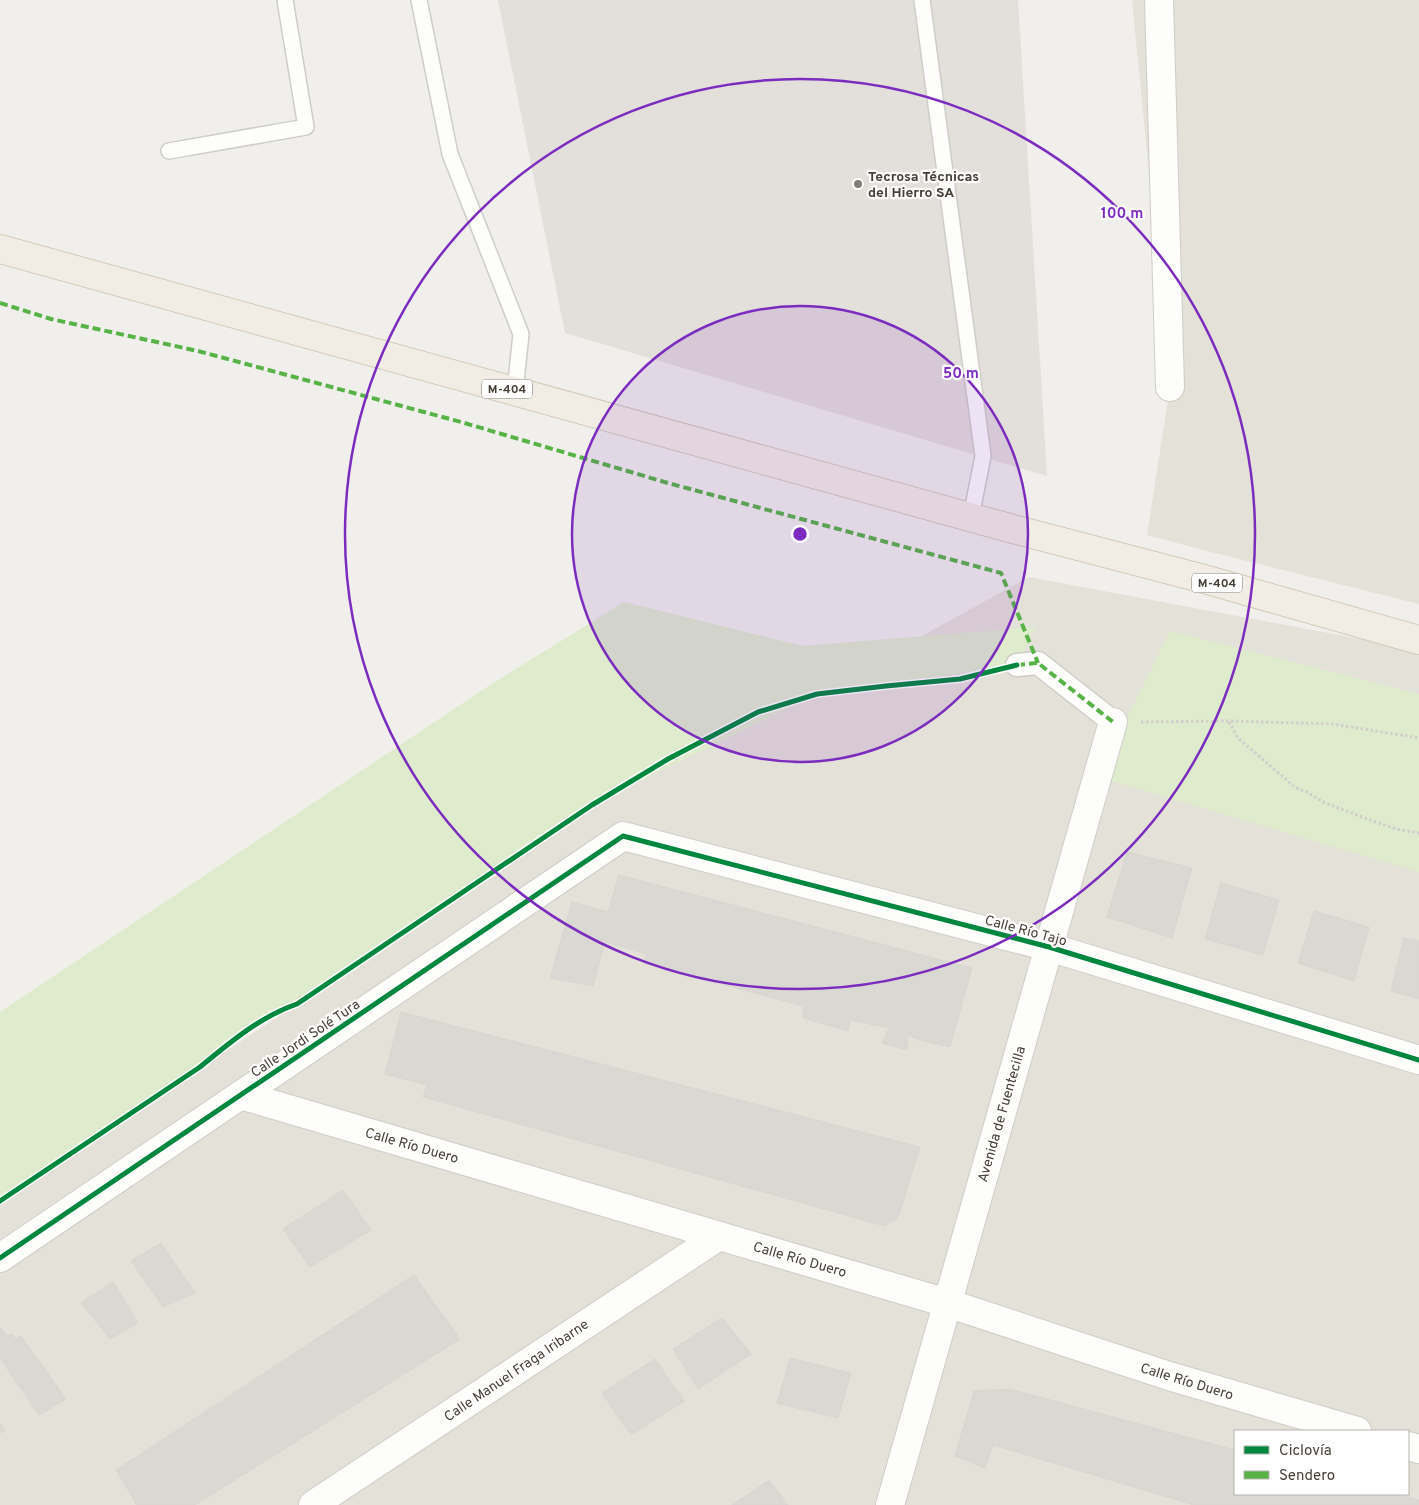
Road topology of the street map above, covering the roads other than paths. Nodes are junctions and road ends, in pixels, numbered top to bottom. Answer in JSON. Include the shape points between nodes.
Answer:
{"nodes":[{"id":1,"x":284,"y":0,"type":"edge"},
{"id":2,"x":419,"y":0,"type":"edge"},
{"id":3,"x":922,"y":0,"type":"edge"},
{"id":4,"x":1159,"y":0,"type":"edge"},
{"id":5,"x":168,"y":151,"type":"dead end"},
{"id":6,"x":0,"y":249,"type":"edge"},
{"id":7,"x":1170,"y":387,"type":"dead end"},
{"id":8,"x":515,"y":391,"type":"junction"},
{"id":9,"x":971,"y":517,"type":"junction"},
{"id":10,"x":1419,"y":640,"type":"edge"},
{"id":11,"x":1016,"y":665,"type":"dead end"},
{"id":12,"x":1113,"y":722,"type":"joint"},
{"id":13,"x":622,"y":836,"type":"joint"},
{"id":14,"x":1049,"y":947,"type":"junction"},
{"id":15,"x":1419,"y":1060,"type":"edge"},
{"id":16,"x":241,"y":1094,"type":"junction"},
{"id":17,"x":719,"y":1236,"type":"junction"},
{"id":18,"x":0,"y":1258,"type":"edge"},
{"id":19,"x":947,"y":1303,"type":"junction"},
{"id":20,"x":1354,"y":1430,"type":"edge"},
{"id":21,"x":313,"y":1505,"type":"edge"},
{"id":22,"x":890,"y":1505,"type":"edge"}],
"edges":[{"from":1,"to":5,"type":"lane","via":[[306,127]]},
{"from":2,"to":8,"type":"lane","via":[[450,154],[521,334]]},
{"from":3,"to":9,"type":"lane","via":[[983,456]]},
{"from":4,"to":7,"type":"street"},
{"from":6,"to":8,"type":"main road","number":"M-404"},
{"from":8,"to":9,"type":"main road","number":"M-404"},
{"from":9,"to":10,"type":"main road","number":"M-404"},
{"from":11,"to":12,"type":"street","via":[[1038,663]]},
{"from":12,"to":14,"type":"street","name":"Avenida de Fuentecilla"},
{"from":13,"to":14,"type":"street","name":"Calle Río Tajo"},
{"from":13,"to":16,"type":"street","name":"Calle Jordi Solé Tura"},
{"from":14,"to":15,"type":"street","name":"Calle Río Tajo"},
{"from":14,"to":19,"type":"street","name":"Avenida de Fuentecilla"},
{"from":16,"to":17,"type":"street","name":"Calle Río Duero"},
{"from":16,"to":18,"type":"street","name":"Calle Jordi Solé Tura"},
{"from":17,"to":19,"type":"street","name":"Calle Río Duero"},
{"from":17,"to":21,"type":"street","name":"Calle Manuel Fraga Iribarne"},
{"from":19,"to":20,"type":"street","name":"Calle Río Duero","via":[[1169,1376]]},
{"from":19,"to":22,"type":"street","name":"Avenida de Fuentecilla"}]}
